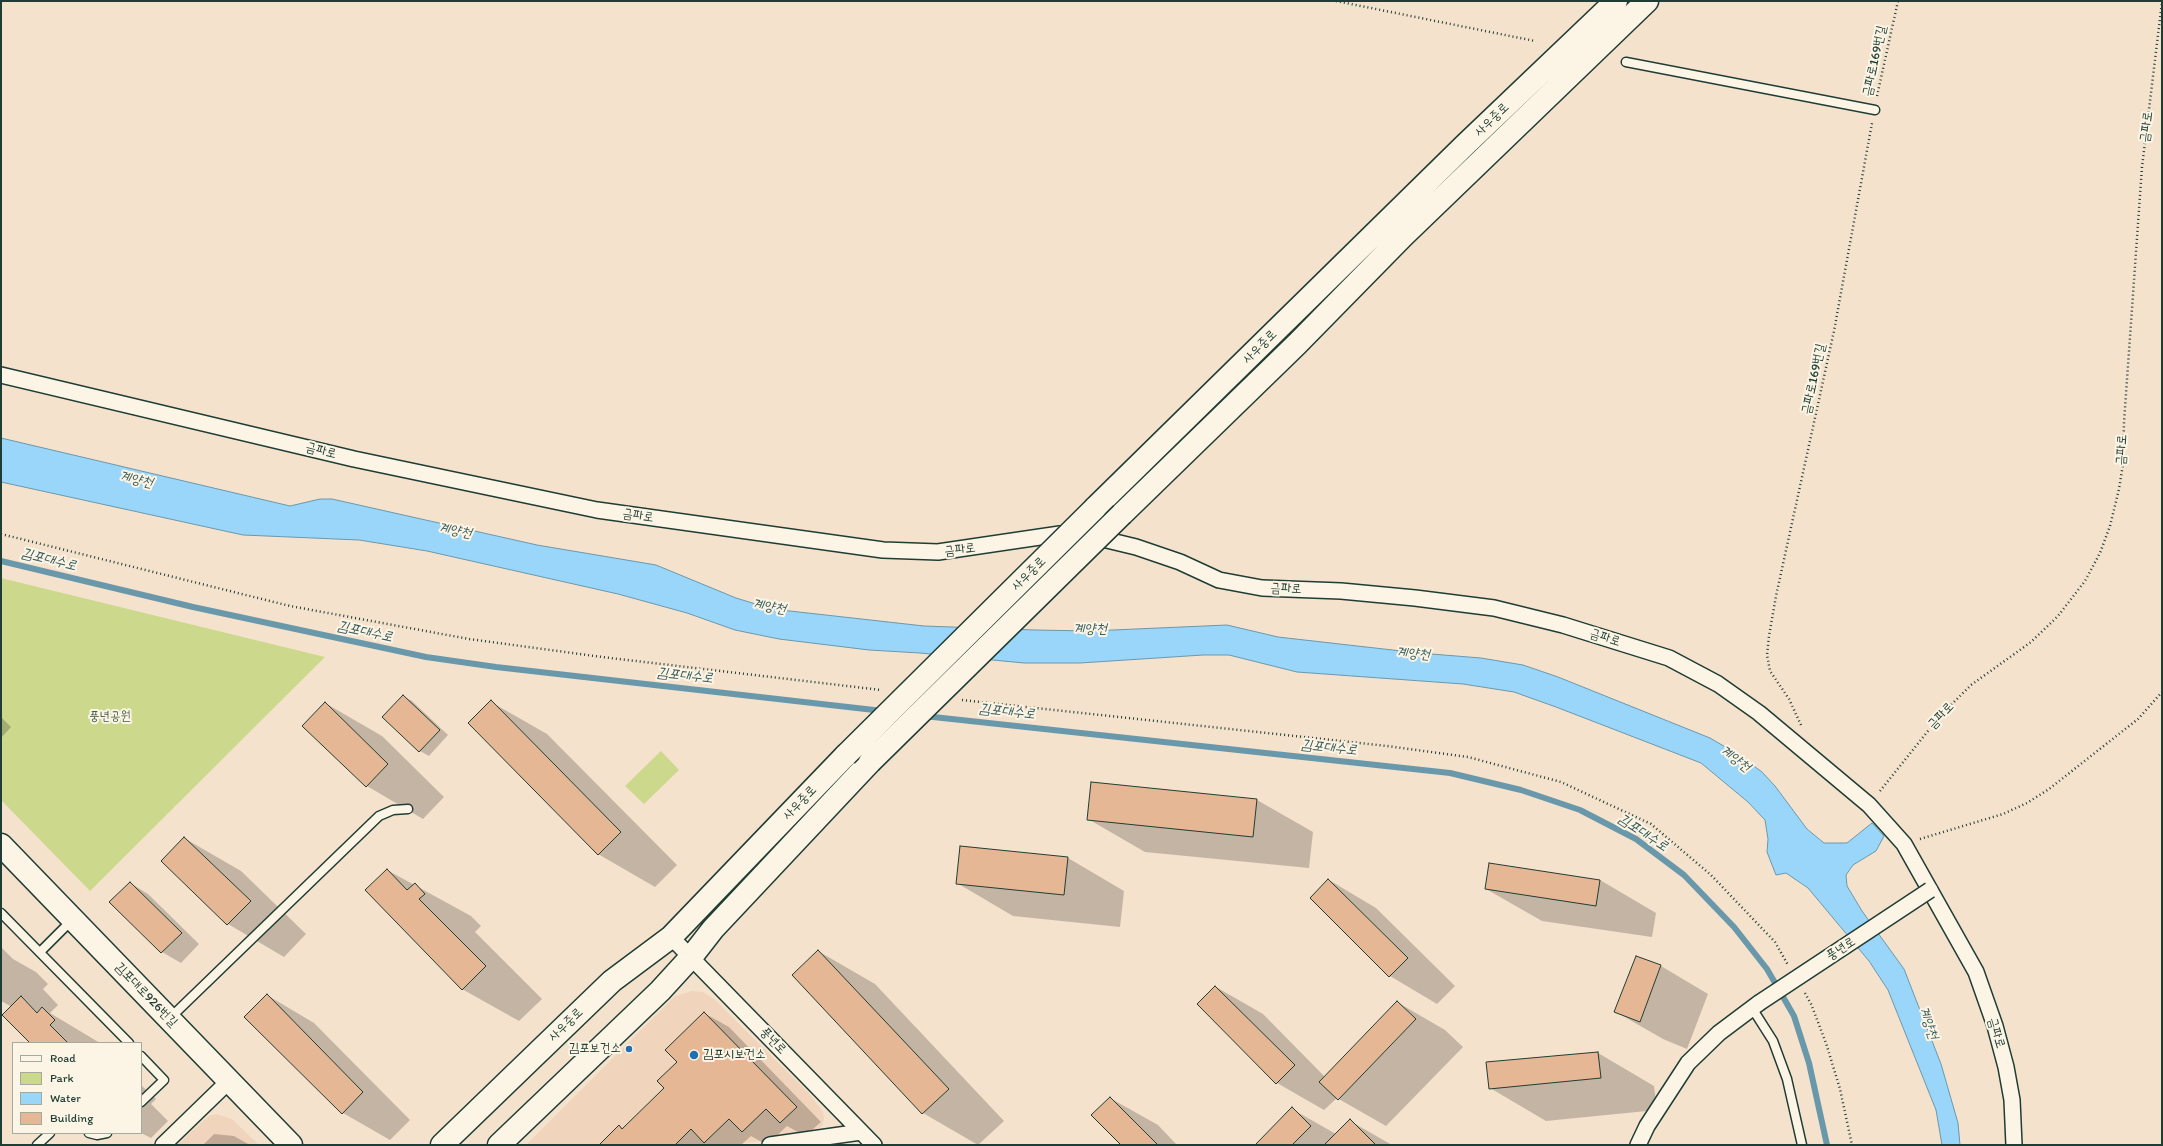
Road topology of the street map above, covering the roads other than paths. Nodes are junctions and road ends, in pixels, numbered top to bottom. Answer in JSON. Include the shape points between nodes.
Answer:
{"nodes":[{"id":1,"x":1616,"y":1,"type":"edge"},
{"id":2,"x":1647,"y":1,"type":"edge"},
{"id":3,"x":1626,"y":62,"type":"dead end"},
{"id":4,"x":1874,"y":110,"type":"road end"},
{"id":5,"x":1,"y":375,"type":"edge"},
{"id":6,"x":408,"y":809,"type":"dead end"},
{"id":7,"x":1,"y":845,"type":"edge"},
{"id":8,"x":1930,"y":890,"type":"junction"},
{"id":9,"x":1,"y":913,"type":"edge"},
{"id":10,"x":73,"y":919,"type":"junction"},
{"id":11,"x":671,"y":937,"type":"junction"},
{"id":12,"x":40,"y":952,"type":"junction"},
{"id":13,"x":692,"y":956,"type":"junction"},
{"id":14,"x":1755,"y":1006,"type":"junction"},
{"id":15,"x":169,"y":1019,"type":"junction"},
{"id":16,"x":127,"y":1042,"type":"edge"},
{"id":17,"x":142,"y":1057,"type":"edge"},
{"id":18,"x":230,"y":1080,"type":"junction"},
{"id":19,"x":142,"y":1101,"type":"edge"},
{"id":20,"x":861,"y":1132,"type":"junction"},
{"id":21,"x":49,"y":1134,"type":"edge"},
{"id":22,"x":37,"y":1145,"type":"edge"},
{"id":23,"x":163,"y":1145,"type":"edge"},
{"id":24,"x":291,"y":1145,"type":"edge"},
{"id":25,"x":442,"y":1145,"type":"edge"},
{"id":26,"x":499,"y":1145,"type":"edge"},
{"id":27,"x":770,"y":1145,"type":"edge"},
{"id":28,"x":874,"y":1145,"type":"edge"},
{"id":29,"x":1638,"y":1145,"type":"edge"},
{"id":30,"x":1802,"y":1145,"type":"edge"},
{"id":31,"x":2014,"y":1145,"type":"edge"}],
"edges":[{"from":1,"to":11,"type":"street","name":"사우중로","bridge":true,"via":[[1095,508],[846,755]]},
{"from":2,"to":13,"type":"street","name":"사우중로","bridge":true,"via":[[1414,225],[1297,344],[870,762],[713,930]]},
{"from":3,"to":4,"type":"lane"},
{"from":5,"to":8,"type":"street","name":"금파로","via":[[354,459],[597,510],[883,550],[938,552],[1060,534],[1107,540],[1136,547],[1180,562],[1219,580],[1262,588],[1408,597],[1494,608],[1563,625],[1669,658],[1718,684],[1754,708],[1870,805],[1904,844]]},
{"from":6,"to":15,"type":"lane","via":[[393,810],[379,816]]},
{"from":7,"to":10,"type":"street","name":"김포대로926번길"},
{"from":8,"to":14,"type":"street","name":"풍년로","bridge":true},
{"from":8,"to":31,"type":"street","name":"금파로","via":[[1976,972],[1995,1026],[2012,1100]]},
{"from":9,"to":12,"type":"lane"},
{"from":10,"to":12,"type":"lane"},
{"from":10,"to":15,"type":"street","name":"김포대로926번길"},
{"from":11,"to":13,"type":"street","name":"풍년로"},
{"from":11,"to":25,"type":"street","name":"사우중로","via":[[612,981]]},
{"from":12,"to":16,"type":"lane"},
{"from":13,"to":20,"type":"street","name":"풍년로"},
{"from":13,"to":26,"type":"street","name":"사우중로"},
{"from":14,"to":29,"type":"street","name":"풍년로","via":[[1719,1033],[1688,1063],[1647,1126]]},
{"from":14,"to":30,"type":"lane","via":[[1773,1041],[1787,1079]]},
{"from":15,"to":18,"type":"street","name":"김포대로926번길"},
{"from":17,"to":19,"type":"lane","via":[[164,1080]]},
{"from":18,"to":23,"type":"street"},
{"from":18,"to":24,"type":"street","name":"김포대로926번길"},
{"from":20,"to":27,"type":"street"},
{"from":20,"to":28,"type":"street","name":"풍년로"},
{"from":21,"to":22,"type":"lane"}]}
